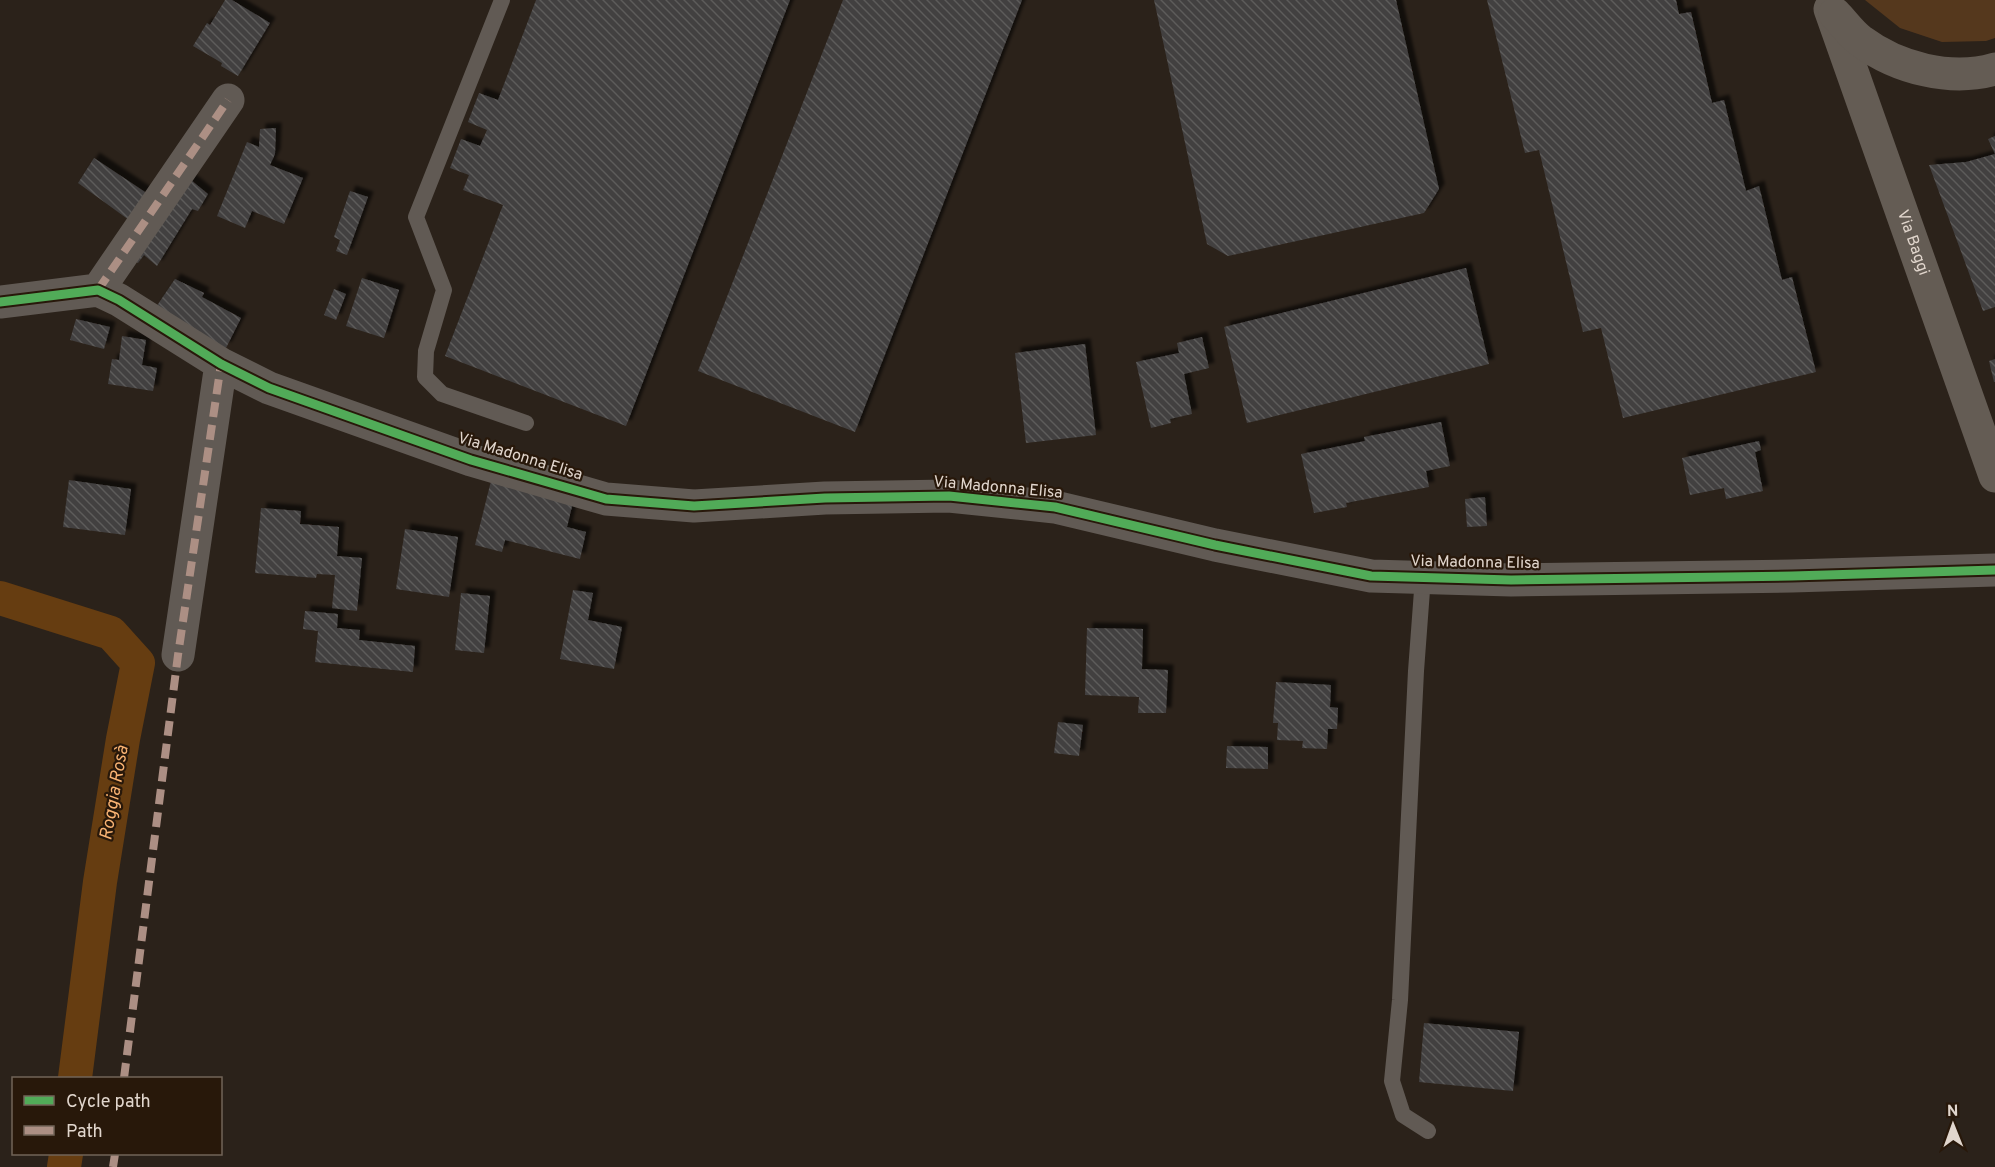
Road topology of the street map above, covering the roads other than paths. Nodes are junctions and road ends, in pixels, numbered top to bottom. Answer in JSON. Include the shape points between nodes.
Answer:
{"nodes":[{"id":1,"x":502,"y":0,"type":"edge"},
{"id":2,"x":1828,"y":5,"type":"edge"},
{"id":3,"x":1995,"y":69,"type":"edge"},
{"id":4,"x":228,"y":100,"type":"dead end"},
{"id":5,"x":98,"y":290,"type":"junction"},
{"id":6,"x":0,"y":302,"type":"edge"},
{"id":7,"x":221,"y":364,"type":"junction"},
{"id":8,"x":526,"y":423,"type":"dead end"},
{"id":9,"x":1995,"y":476,"type":"edge"},
{"id":10,"x":1995,"y":570,"type":"edge"},
{"id":11,"x":1423,"y":577,"type":"junction"},
{"id":12,"x":178,"y":655,"type":"dead end"},
{"id":13,"x":1428,"y":1131,"type":"dead end"}],
"edges":[{"from":1,"to":8,"type":"lane","via":[[416,217],[444,290],[426,351],[425,377],[442,394]]},
{"from":2,"to":3,"type":"main road","name":"Via Baggi","via":[[1860,40],[1898,62],[1940,73],[1983,73]]},
{"from":2,"to":9,"type":"main road","name":"Via Baggi"},
{"from":4,"to":5,"type":"street"},
{"from":5,"to":6,"type":"street"},
{"from":5,"to":7,"type":"street","name":"Via Madonna Elisa"},
{"from":7,"to":11,"type":"street","name":"Via Madonna Elisa","via":[[269,388],[471,460],[606,499],[694,506],[825,498],[961,497],[1054,507],[1371,576]]},
{"from":7,"to":12,"type":"street"},
{"from":10,"to":11,"type":"street","name":"Via Madonna Elisa","via":[[1792,576]]},
{"from":11,"to":13,"type":"lane","name":"Via Madonna Elisa","via":[[1400,1000],[1392,1081],[1403,1115]]}]}
